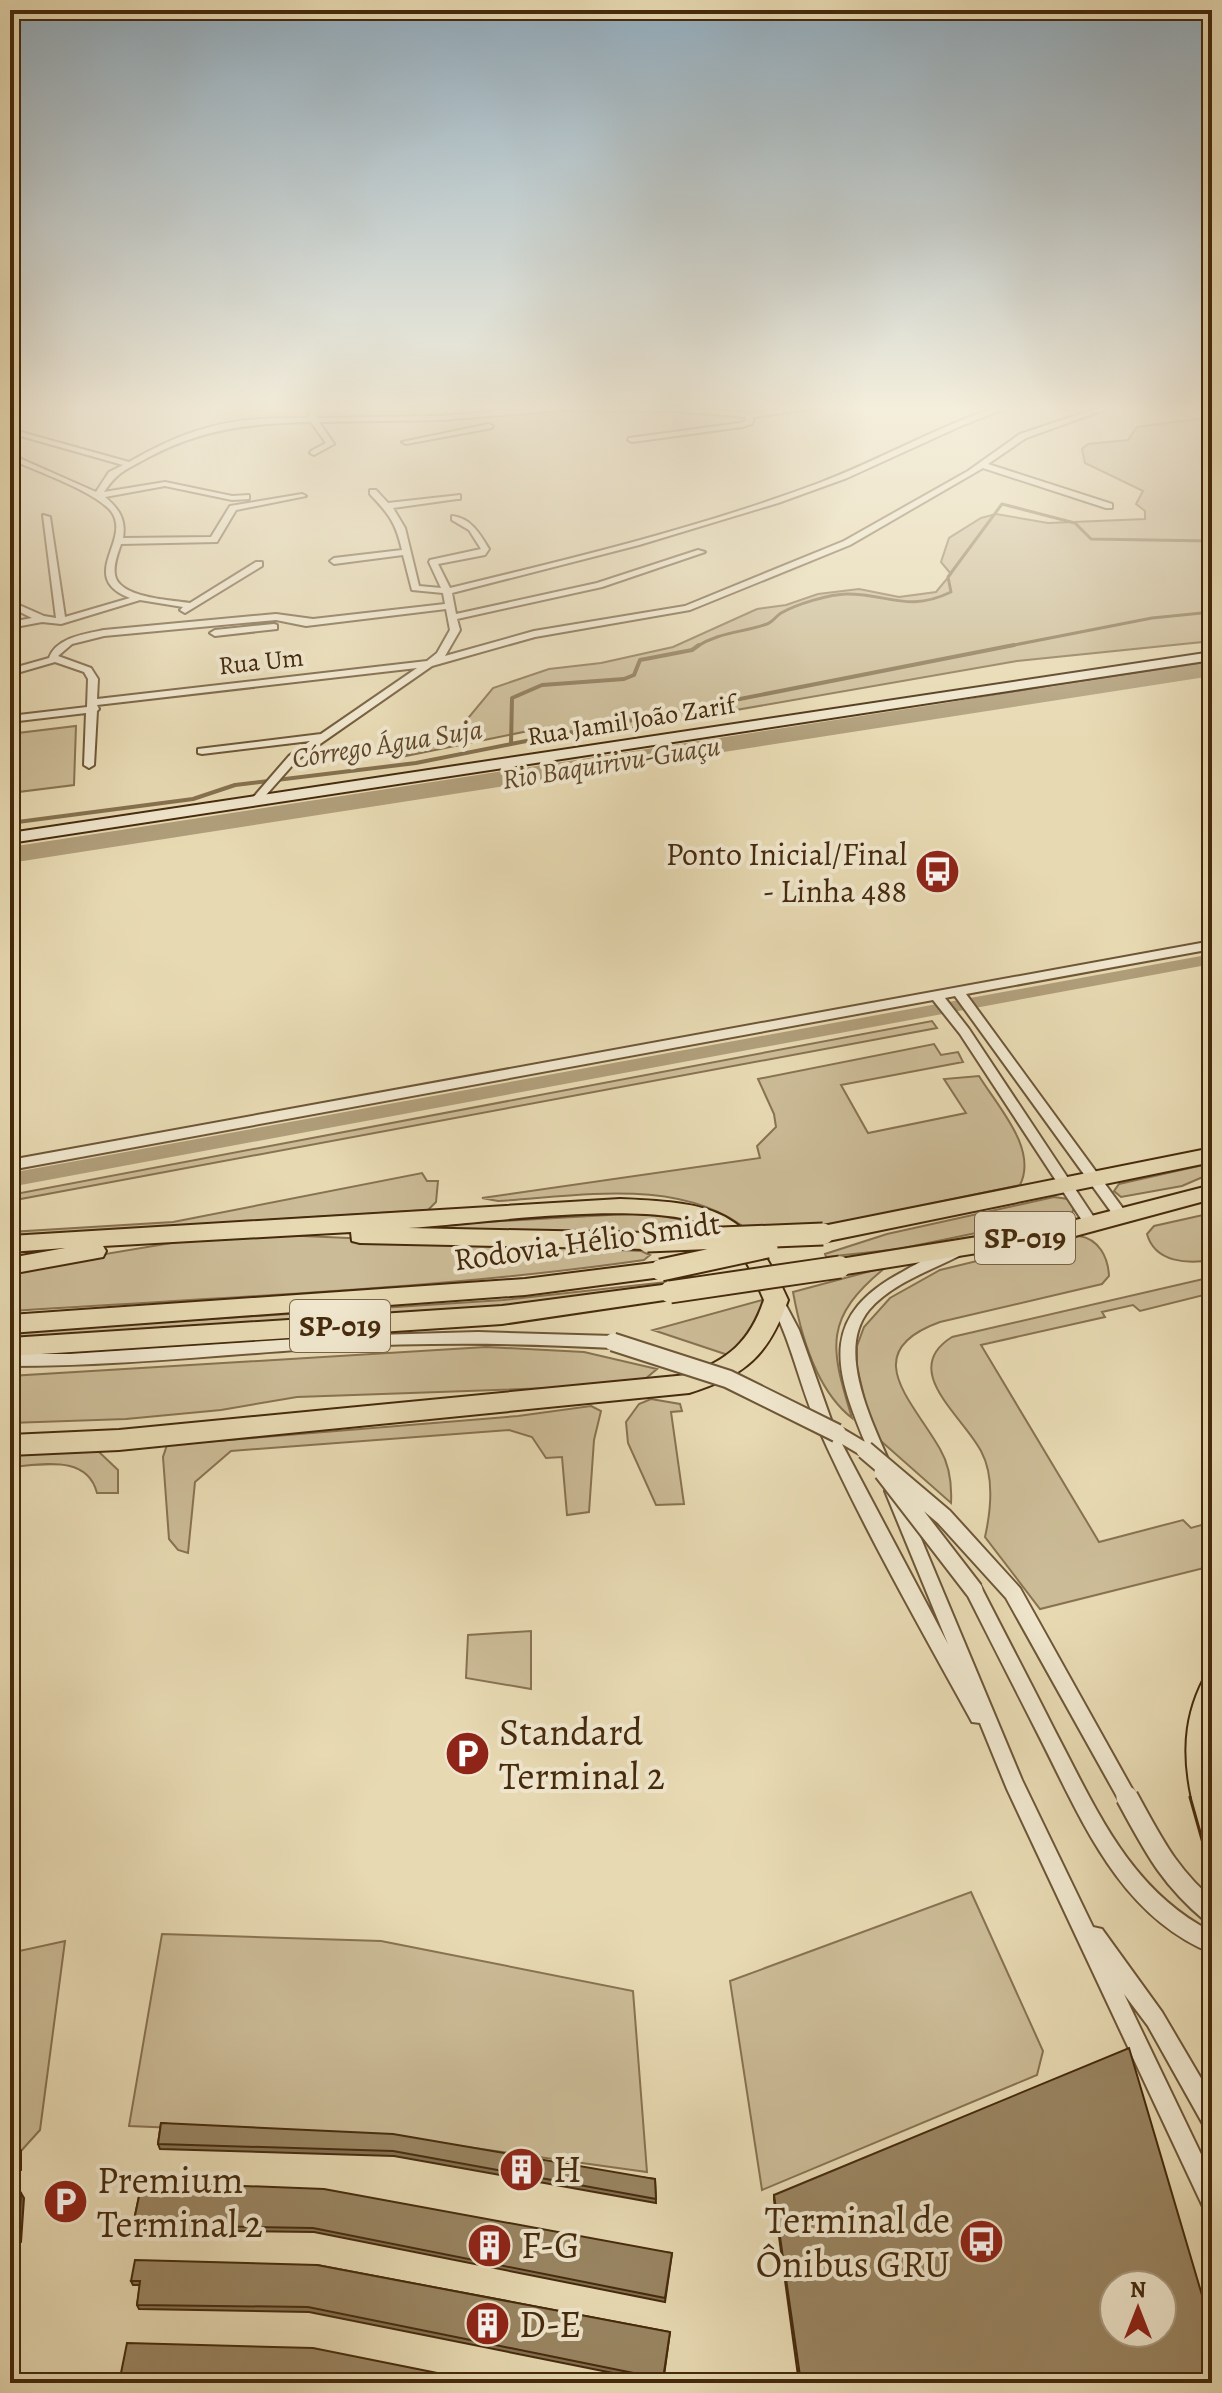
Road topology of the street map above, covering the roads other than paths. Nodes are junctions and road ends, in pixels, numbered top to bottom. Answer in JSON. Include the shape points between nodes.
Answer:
{"nodes":[{"id":1,"x":46,"y":519,"type":"edge"},
{"id":2,"x":118,"y":519,"type":"edge"},
{"id":3,"x":227,"y":519,"type":"edge"},
{"id":4,"x":395,"y":519,"type":"edge"},
{"id":5,"x":456,"y":519,"type":"edge"},
{"id":6,"x":711,"y":519,"type":"edge"},
{"id":7,"x":889,"y":519,"type":"edge"},
{"id":8,"x":118,"y":541,"type":"junction"},
{"id":9,"x":408,"y":552,"type":"junction"},
{"id":10,"x":701,"y":552,"type":"dead end"},
{"id":11,"x":334,"y":561,"type":"dead end"},
{"id":12,"x":259,"y":564,"type":"dead end"},
{"id":13,"x":447,"y":591,"type":"junction"},
{"id":14,"x":147,"y":597,"type":"junction"},
{"id":15,"x":10,"y":604,"type":"edge"},
{"id":16,"x":190,"y":606,"type":"junction"},
{"id":17,"x":452,"y":612,"type":"junction"},
{"id":18,"x":42,"y":619,"type":"junction"},
{"id":19,"x":61,"y":621,"type":"junction"},
{"id":20,"x":313,"y":622,"type":"junction"},
{"id":21,"x":10,"y":625,"type":"edge"},
{"id":22,"x":184,"y":625,"type":"junction"},
{"id":23,"x":215,"y":633,"type":"dead end"},
{"id":24,"x":1212,"y":656,"type":"edge"},
{"id":25,"x":55,"y":659,"type":"junction"},
{"id":26,"x":431,"y":663,"type":"junction"},
{"id":27,"x":10,"y":672,"type":"edge"},
{"id":28,"x":94,"y":706,"type":"junction"},
{"id":29,"x":10,"y":719,"type":"edge"},
{"id":30,"x":325,"y":736,"type":"junction"},
{"id":31,"x":202,"y":751,"type":"dead end"},
{"id":32,"x":89,"y":765,"type":"dead end"},
{"id":33,"x":255,"y":801,"type":"junction"},
{"id":34,"x":10,"y":838,"type":"edge"},
{"id":35,"x":1212,"y":945,"type":"edge"},
{"id":36,"x":962,"y":996,"type":"junction"},
{"id":37,"x":940,"y":1000,"type":"junction"},
{"id":38,"x":1212,"y":1155,"type":"edge"},
{"id":39,"x":10,"y":1165,"type":"edge"},
{"id":40,"x":1097,"y":1181,"type":"junction"},
{"id":41,"x":1067,"y":1187,"type":"junction"},
{"id":42,"x":1212,"y":1192,"type":"edge"},
{"id":43,"x":1122,"y":1217,"type":"junction"},
{"id":44,"x":1092,"y":1225,"type":"junction"},
{"id":45,"x":211,"y":1230,"type":"junction"},
{"id":46,"x":823,"y":1234,"type":"junction"},
{"id":47,"x":10,"y":1244,"type":"edge"},
{"id":48,"x":958,"y":1250,"type":"junction"},
{"id":49,"x":10,"y":1266,"type":"edge"},
{"id":50,"x":665,"y":1281,"type":"junction"},
{"id":51,"x":776,"y":1300,"type":"junction"},
{"id":52,"x":10,"y":1324,"type":"edge"},
{"id":53,"x":10,"y":1347,"type":"edge"},
{"id":54,"x":10,"y":1360,"type":"edge"},
{"id":55,"x":10,"y":1429,"type":"edge"},
{"id":56,"x":119,"y":1440,"type":"junction"},
{"id":57,"x":10,"y":1445,"type":"edge"},
{"id":58,"x":865,"y":1450,"type":"junction"},
{"id":59,"x":1014,"y":1783,"type":"junction"},
{"id":60,"x":1073,"y":1907,"type":"junction"},
{"id":61,"x":1212,"y":1913,"type":"edge"},
{"id":62,"x":1212,"y":1943,"type":"edge"},
{"id":63,"x":1212,"y":2118,"type":"edge"},
{"id":64,"x":1212,"y":2201,"type":"edge"}],
"edges":[{"from":1,"to":19,"type":"street"},
{"from":2,"to":8,"type":"street"},
{"from":3,"to":8,"type":"street","via":[[214,540]]},
{"from":4,"to":9,"type":"street"},
{"from":5,"to":13,"type":"street","via":[[472,528],[485,549],[433,562]]},
{"from":6,"to":13,"type":"street"},
{"from":7,"to":26,"type":"street","via":[[847,543],[705,603],[534,634]]},
{"from":8,"to":14,"type":"street","via":[[110,561],[111,579],[121,590]]},
{"from":9,"to":11,"type":"street"},
{"from":9,"to":13,"type":"street","via":[[415,588]]},
{"from":10,"to":17,"type":"street","via":[[599,585]]},
{"from":12,"to":16,"type":"street"},
{"from":13,"to":17,"type":"street"},
{"from":14,"to":16,"type":"street"},
{"from":14,"to":19,"type":"street"},
{"from":15,"to":18,"type":"street"},
{"from":16,"to":22,"type":"street","via":[[182,615]]},
{"from":17,"to":20,"type":"street"},
{"from":17,"to":26,"type":"street","via":[[452,639]]},
{"from":18,"to":19,"type":"street"},
{"from":18,"to":21,"type":"street"},
{"from":20,"to":22,"type":"street","via":[[276,617]]},
{"from":20,"to":23,"type":"street"},
{"from":22,"to":25,"type":"street","via":[[81,637],[58,649]]},
{"from":24,"to":33,"type":"main road","name":"Rua Jamil João Zarif"},
{"from":25,"to":27,"type":"street"},
{"from":25,"to":28,"type":"street","via":[[92,674]]},
{"from":26,"to":28,"type":"street","name":"Rua Um"},
{"from":26,"to":30,"type":"street"},
{"from":28,"to":29,"type":"street","name":"Rua Um"},
{"from":28,"to":32,"type":"street"},
{"from":30,"to":31,"type":"street"},
{"from":30,"to":33,"type":"street","via":[[278,772]]},
{"from":33,"to":34,"type":"main road","name":"Rua Jamil João Zarif"},
{"from":35,"to":36,"type":"street"},
{"from":36,"to":37,"type":"street"},
{"from":36,"to":40,"type":"street"},
{"from":37,"to":39,"type":"street"},
{"from":37,"to":41,"type":"street"},
{"from":38,"to":40,"type":"main road","name":"Rodovia Hélio Smidt","number":"SP-019"},
{"from":40,"to":41,"type":"main road","name":"Rodovia Hélio Smidt","number":"SP-019"},
{"from":40,"to":43,"type":"street"},
{"from":41,"to":44,"type":"street"},
{"from":41,"to":46,"type":"main road","name":"Rodovia Hélio Smidt","number":"SP-019"},
{"from":42,"to":43,"type":"main road","name":"Rodovia Hélio Smidt","number":"SP-019"},
{"from":43,"to":44,"type":"main road","name":"Rodovia Hélio Smidt","number":"SP-019"},
{"from":44,"to":48,"type":"main road","name":"Rodovia Hélio Smidt","number":"SP-019"},
{"from":45,"to":46,"type":"main road","bridge":true,"via":[[647,1241]]},
{"from":45,"to":47,"type":"main road"},
{"from":45,"to":49,"type":"main road"},
{"from":45,"to":51,"type":"main road","via":[[642,1207],[682,1211],[734,1231]]},
{"from":46,"to":50,"type":"main road","name":"Rodovia Hélio Smidt","number":"SP-019","bridge":true},
{"from":48,"to":50,"type":"main road","name":"Rodovia Hélio Smidt","number":"SP-019","bridge":true,"via":[[840,1267]]},
{"from":48,"to":59,"type":"street","via":[[903,1277],[865,1304],[847,1341],[846,1364],[857,1403]]},
{"from":50,"to":52,"type":"main road","name":"Rodovia Hélio Smidt","number":"SP-019"},
{"from":50,"to":53,"type":"main road","name":"Rodovia Hélio Smidt","number":"SP-019","via":[[502,1315]]},
{"from":51,"to":56,"type":"main road","via":[[765,1333],[744,1360],[689,1384]]},
{"from":51,"to":59,"type":"street","via":[[823,1421],[874,1525]]},
{"from":54,"to":58,"type":"street","bridge":true,"via":[[454,1337],[613,1342],[752,1386]]},
{"from":55,"to":56,"type":"main road"},
{"from":56,"to":57,"type":"main road"},
{"from":58,"to":61,"type":"street","bridge":true,"via":[[933,1505],[985,1556],[1013,1593],[1167,1869]]},
{"from":58,"to":62,"type":"street","bridge":true,"via":[[974,1590],[1095,1825],[1129,1879],[1187,1933]]},
{"from":59,"to":60,"type":"street"},
{"from":60,"to":63,"type":"street","via":[[1155,2019]]},
{"from":60,"to":64,"type":"street"}]}
